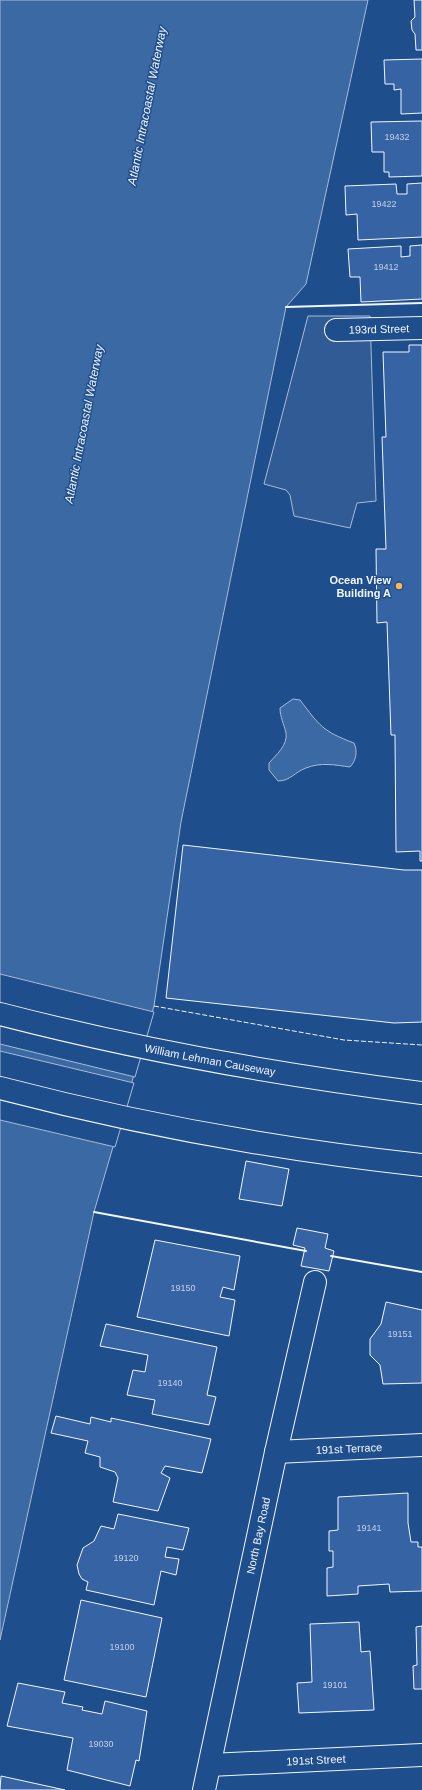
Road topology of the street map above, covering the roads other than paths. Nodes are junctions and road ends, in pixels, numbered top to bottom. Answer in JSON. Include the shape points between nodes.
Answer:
{"nodes":[{"id":1,"x":422,"y":328,"type":"edge"},
{"id":2,"x":336,"y":330,"type":"dead end"},
{"id":3,"x":0,"y":1014,"type":"edge"},
{"id":4,"x":0,"y":1088,"type":"edge"},
{"id":5,"x":422,"y":1093,"type":"edge"},
{"id":6,"x":422,"y":1165,"type":"edge"},
{"id":7,"x":315,"y":1282,"type":"dead end"},
{"id":8,"x":422,"y":1445,"type":"edge"},
{"id":9,"x":276,"y":1452,"type":"junction"},
{"id":10,"x":422,"y":1755,"type":"edge"},
{"id":11,"x":210,"y":1765,"type":"junction"},
{"id":12,"x":204,"y":1790,"type":"edge"}],
"edges":[{"from":1,"to":2,"type":"main road","name":"193rd Street"},
{"from":3,"to":5,"type":"main road","name":"William Lehman Causeway","via":[[176,1055],[317,1079]]},
{"from":4,"to":6,"type":"main road","via":[[119,1116],[241,1139]]},
{"from":7,"to":9,"type":"main road","name":"North Bay Road"},
{"from":8,"to":9,"type":"main road","name":"191st Terrace"},
{"from":9,"to":11,"type":"main road","name":"North Bay Road"},
{"from":10,"to":11,"type":"main road","name":"191st Street"},
{"from":11,"to":12,"type":"main road","name":"North Bay Road"}]}
